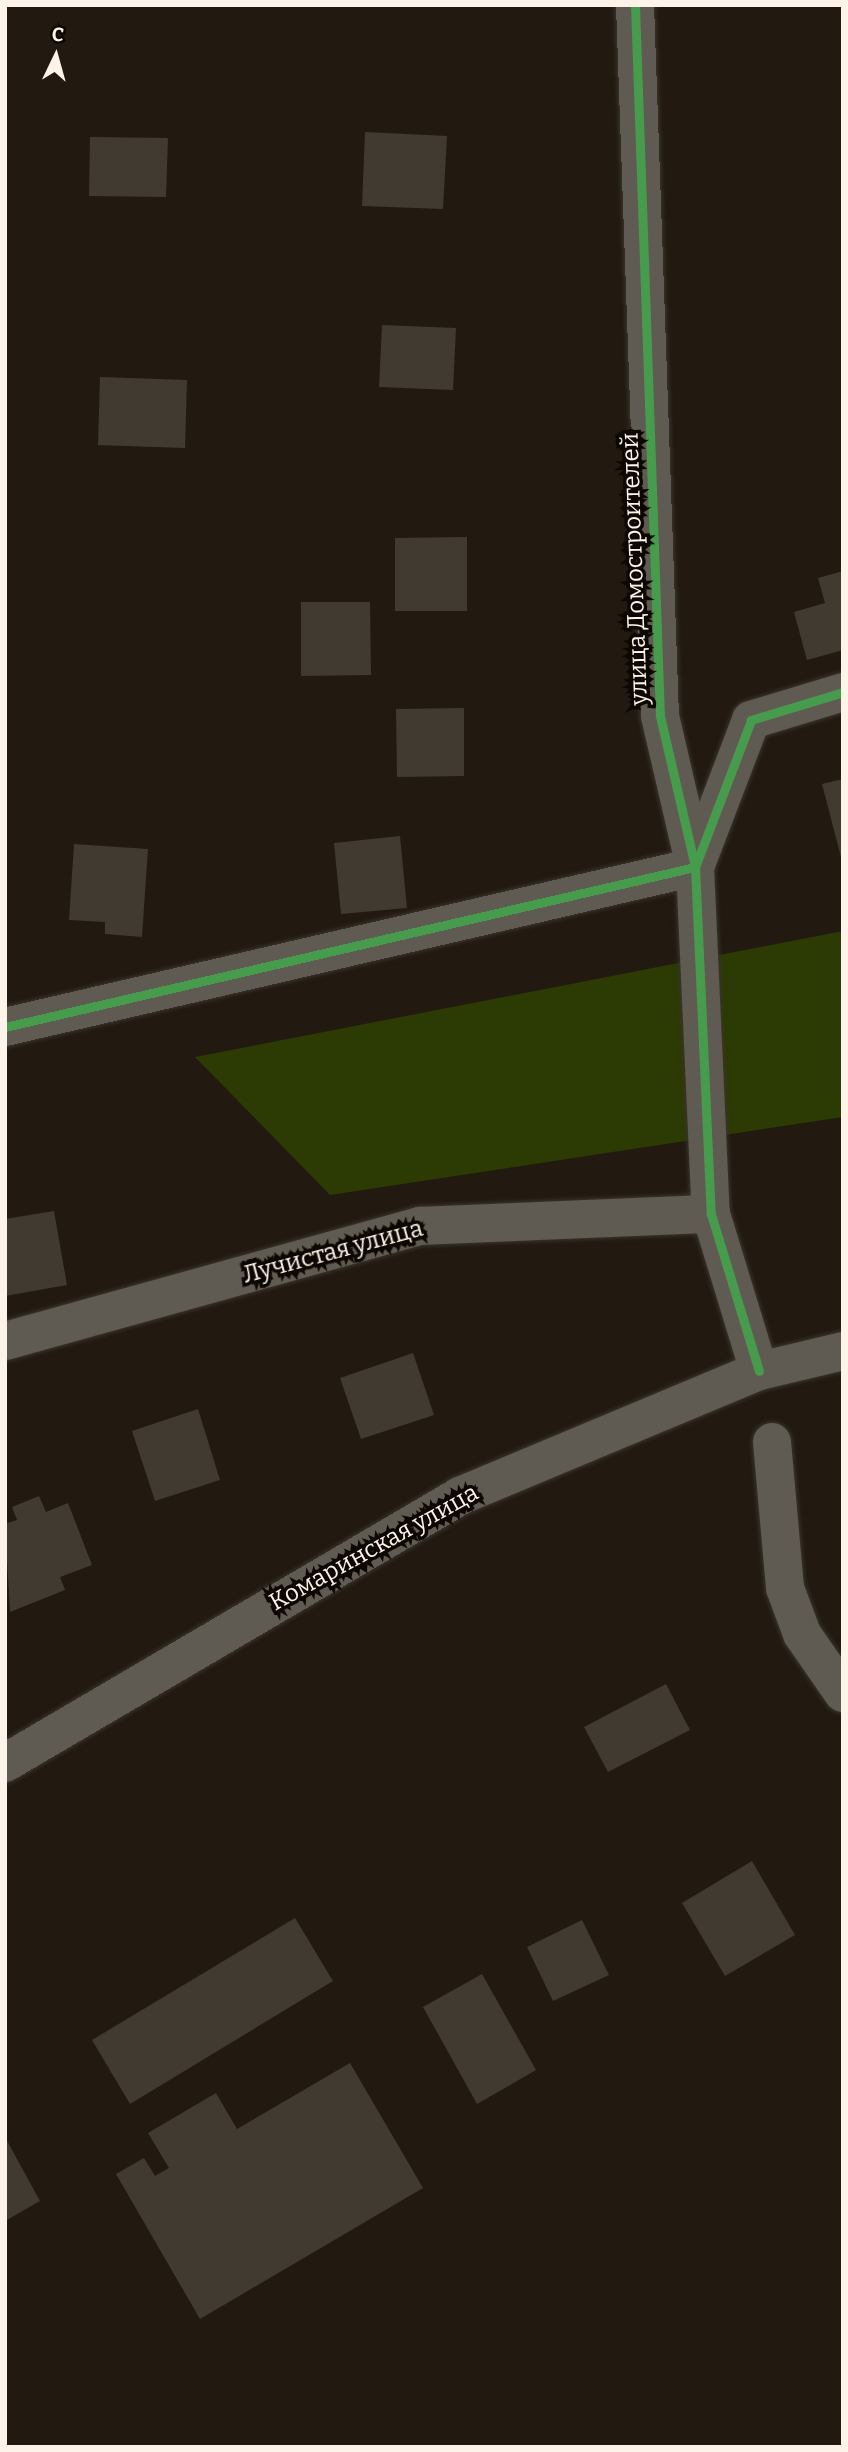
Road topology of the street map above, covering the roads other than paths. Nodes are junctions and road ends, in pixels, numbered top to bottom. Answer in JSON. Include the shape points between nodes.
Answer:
{"nodes":[{"id":1,"x":635,"y":5,"type":"edge"},
{"id":2,"x":843,"y":692,"type":"edge"},
{"id":3,"x":695,"y":867,"type":"junction"},
{"id":4,"x":5,"y":1027,"type":"edge"},
{"id":5,"x":711,"y":1214,"type":"junction"},
{"id":6,"x":5,"y":1341,"type":"edge"},
{"id":7,"x":843,"y":1351,"type":"edge"},
{"id":8,"x":759,"y":1371,"type":"junction"},
{"id":9,"x":772,"y":1442,"type":"dead end"},
{"id":10,"x":843,"y":1693,"type":"edge"},
{"id":11,"x":5,"y":1763,"type":"edge"}],
"edges":[{"from":1,"to":3,"type":"street","name":"улица Домостроителей","via":[[660,716]]},
{"from":2,"to":3,"type":"street","via":[[751,720]]},
{"from":3,"to":4,"type":"street"},
{"from":3,"to":5,"type":"street","name":"улица Домостроителей"},
{"from":5,"to":6,"type":"street","name":"Лучистая улица","via":[[420,1226]]},
{"from":5,"to":8,"type":"street","name":"улица Домостроителей"},
{"from":7,"to":8,"type":"street","name":"Комаринская улица"},
{"from":8,"to":11,"type":"street","name":"Комаринская улица","via":[[460,1496]]},
{"from":9,"to":10,"type":"street","via":[[785,1588],[802,1634]]}]}
